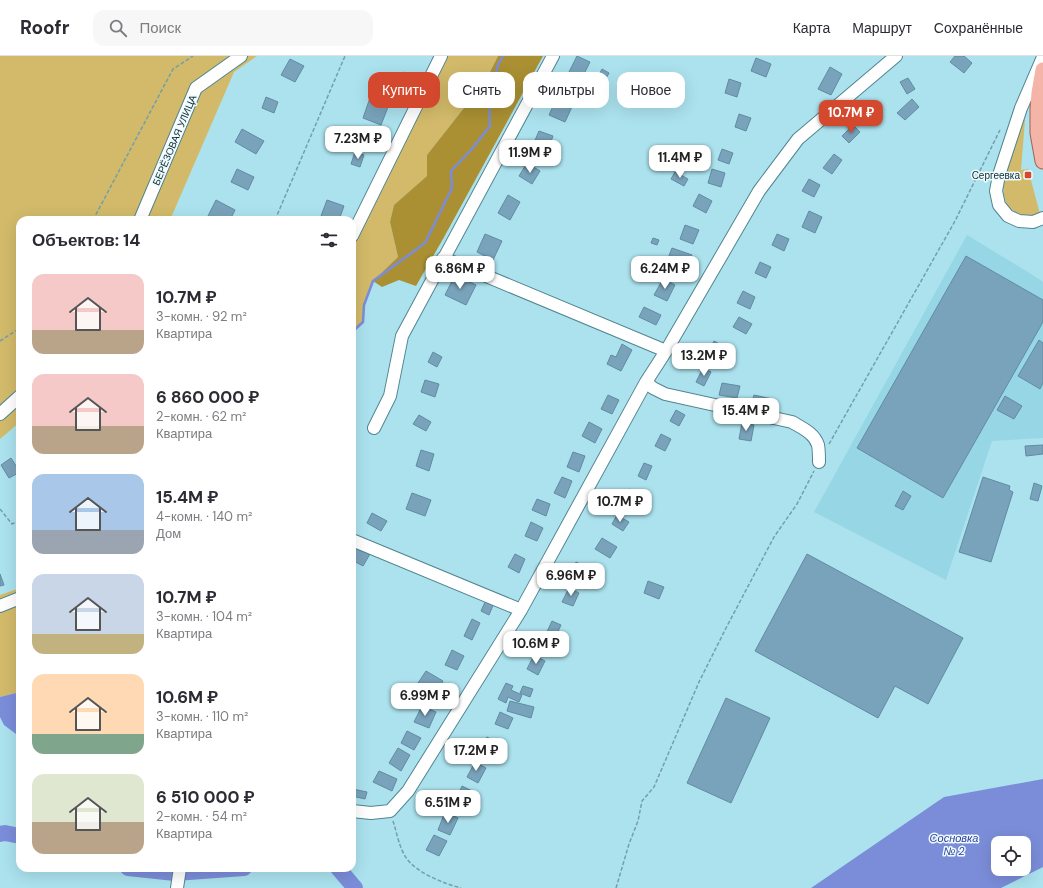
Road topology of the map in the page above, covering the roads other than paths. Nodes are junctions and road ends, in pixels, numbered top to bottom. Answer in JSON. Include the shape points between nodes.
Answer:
{"nodes":[{"id":1,"x":241,"y":56,"type":"edge"},
{"id":2,"x":441,"y":56,"type":"edge"},
{"id":3,"x":552,"y":56,"type":"edge"},
{"id":4,"x":896,"y":56,"type":"edge"},
{"id":5,"x":1043,"y":57,"type":"edge"},
{"id":6,"x":1043,"y":70,"type":"edge"},
{"id":7,"x":1041,"y":127,"type":"edge"},
{"id":8,"x":1043,"y":161,"type":"edge"},
{"id":9,"x":142,"y":216,"type":"edge"},
{"id":10,"x":1043,"y":218,"type":"edge"},
{"id":11,"x":356,"y":228,"type":"edge"},
{"id":12,"x":443,"y":258,"type":"junction"},
{"id":13,"x":666,"y":352,"type":"junction"},
{"id":14,"x":646,"y":382,"type":"junction"},
{"id":15,"x":16,"y":400,"type":"edge"},
{"id":16,"x":0,"y":414,"type":"edge"},
{"id":17,"x":374,"y":428,"type":"dead end"},
{"id":18,"x":819,"y":462,"type":"road end"},
{"id":19,"x":356,"y":542,"type":"edge"},
{"id":20,"x":16,"y":600,"type":"edge"},
{"id":21,"x":0,"y":606,"type":"edge"},
{"id":22,"x":521,"y":610,"type":"junction"},
{"id":23,"x":356,"y":811,"type":"edge"},
{"id":24,"x":179,"y":872,"type":"edge"},
{"id":25,"x":177,"y":888,"type":"edge"}],
"edges":[{"from":1,"to":9,"type":"street","name":"БЕРЁЗОВАЯ УЛИЦА","via":[[196,88]]},
{"from":2,"to":11,"type":"street"},
{"from":3,"to":12,"type":"street"},
{"from":4,"to":13,"type":"street","via":[[798,139],[759,190]]},
{"from":5,"to":10,"type":"street","via":[[1021,108],[996,191],[999,205],[1008,216],[1019,221],[1032,222]]},
{"from":6,"to":7,"type":"main road","via":[[1039,93]]},
{"from":7,"to":8,"type":"main road"},
{"from":12,"to":13,"type":"street"},
{"from":12,"to":17,"type":"street","via":[[402,336],[390,396]]},
{"from":13,"to":14,"type":"street"},
{"from":14,"to":18,"type":"street","via":[[666,394],[792,422],[807,430],[814,438],[818,446]]},
{"from":14,"to":22,"type":"street"},
{"from":15,"to":16,"type":"street"},
{"from":19,"to":22,"type":"street"},
{"from":20,"to":21,"type":"street"},
{"from":22,"to":23,"type":"street","via":[[408,791],[390,811]]},
{"from":24,"to":25,"type":"street"}]}
